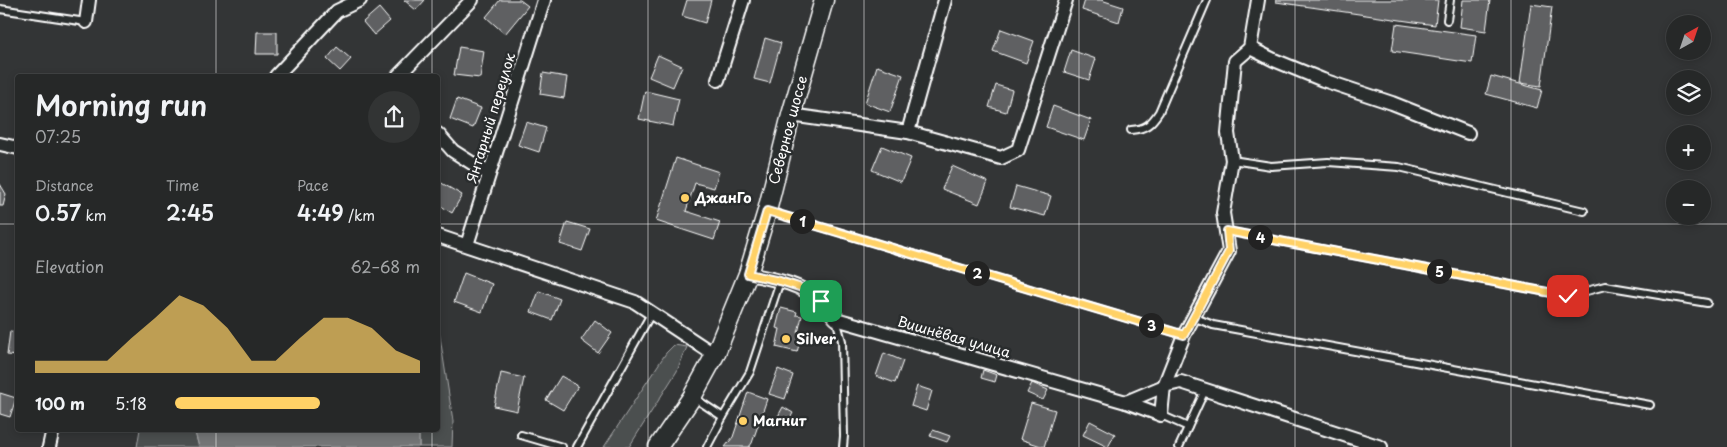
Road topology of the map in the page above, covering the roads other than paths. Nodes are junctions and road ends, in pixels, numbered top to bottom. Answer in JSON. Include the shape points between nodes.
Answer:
{"nodes":[{"id":1,"x":89,"y":0,"type":"edge"},
{"id":2,"x":360,"y":0,"type":"edge"},
{"id":3,"x":472,"y":0,"type":"edge"},
{"id":4,"x":544,"y":0,"type":"edge"},
{"id":5,"x":744,"y":0,"type":"edge"},
{"id":6,"x":824,"y":0,"type":"edge"},
{"id":7,"x":945,"y":0,"type":"edge"},
{"id":8,"x":1066,"y":0,"type":"edge"},
{"id":9,"x":1207,"y":0,"type":"edge"},
{"id":10,"x":1258,"y":0,"type":"edge"},
{"id":11,"x":1450,"y":0,"type":"edge"},
{"id":12,"x":0,"y":9,"type":"edge"},
{"id":13,"x":1447,"y":20,"type":"dead end"},
{"id":14,"x":86,"y":22,"type":"joint"},
{"id":15,"x":1250,"y":48,"type":"junction"},
{"id":16,"x":278,"y":74,"type":"edge"},
{"id":17,"x":400,"y":74,"type":"edge"},
{"id":18,"x":718,"y":80,"type":"dead end"},
{"id":19,"x":791,"y":115,"type":"junction"},
{"id":20,"x":1131,"y":130,"type":"dead end"},
{"id":21,"x":908,"y":132,"type":"junction"},
{"id":22,"x":1468,"y":133,"type":"dead end"},
{"id":23,"x":440,"y":136,"type":"edge"},
{"id":24,"x":0,"y":144,"type":"edge"},
{"id":25,"x":15,"y":147,"type":"edge"},
{"id":26,"x":1232,"y":160,"type":"junction"},
{"id":27,"x":489,"y":174,"type":"junction"},
{"id":28,"x":767,"y":211,"type":"junction"},
{"id":29,"x":1584,"y":211,"type":"dead end"},
{"id":30,"x":1227,"y":231,"type":"junction"},
{"id":31,"x":440,"y":237,"type":"edge"},
{"id":32,"x":467,"y":245,"type":"junction"},
{"id":33,"x":748,"y":274,"type":"junction"},
{"id":34,"x":780,"y":281,"type":"junction"},
{"id":35,"x":1707,"y":303,"type":"dead end"},
{"id":36,"x":652,"y":312,"type":"junction"},
{"id":37,"x":1193,"y":317,"type":"junction"},
{"id":38,"x":836,"y":319,"type":"junction"},
{"id":39,"x":1184,"y":335,"type":"junction"},
{"id":40,"x":716,"y":355,"type":"junction"},
{"id":41,"x":1164,"y":386,"type":"junction"},
{"id":42,"x":1205,"y":390,"type":"junction"},
{"id":43,"x":692,"y":397,"type":"junction"},
{"id":44,"x":1126,"y":402,"type":"junction"},
{"id":45,"x":1650,"y":404,"type":"dead end"},
{"id":46,"x":1161,"y":415,"type":"junction"},
{"id":47,"x":724,"y":417,"type":"junction"},
{"id":48,"x":1188,"y":427,"type":"junction"},
{"id":49,"x":52,"y":432,"type":"edge"},
{"id":50,"x":521,"y":435,"type":"dead end"},
{"id":51,"x":49,"y":447,"type":"edge"},
{"id":52,"x":562,"y":447,"type":"edge"},
{"id":53,"x":577,"y":447,"type":"edge"},
{"id":54,"x":658,"y":447,"type":"edge"},
{"id":55,"x":708,"y":447,"type":"edge"},
{"id":56,"x":843,"y":447,"type":"edge"},
{"id":57,"x":1179,"y":447,"type":"edge"},
{"id":58,"x":1381,"y":447,"type":"edge"}],
"edges":[{"from":1,"to":14,"type":"street"},
{"from":2,"to":16,"type":"street","via":[[337,12]]},
{"from":3,"to":17,"type":"street"},
{"from":4,"to":27,"type":"street","name":"Янтарный переулок"},
{"from":5,"to":18,"type":"street"},
{"from":6,"to":19,"type":"main road","name":"Северное шоссе"},
{"from":7,"to":21,"type":"street"},
{"from":8,"to":21,"type":"street","via":[[1018,150],[1001,158]]},
{"from":9,"to":20,"type":"lane","via":[[1159,112],[1150,125]]},
{"from":10,"to":15,"type":"street"},
{"from":11,"to":13,"type":"lane"},
{"from":12,"to":14,"type":"lane"},
{"from":15,"to":22,"type":"street","via":[[1323,80]]},
{"from":15,"to":26,"type":"street","via":[[1235,61],[1228,133]]},
{"from":19,"to":21,"type":"street"},
{"from":19,"to":28,"type":"main road","name":"Северное шоссе"},
{"from":23,"to":27,"type":"street","via":[[453,151]]},
{"from":24,"to":25,"type":"street"},
{"from":26,"to":29,"type":"lane","via":[[1271,166],[1328,162],[1399,167]]},
{"from":26,"to":30,"type":"street","via":[[1223,213]]},
{"from":27,"to":32,"type":"street","name":"Янтарный переулок"},
{"from":28,"to":33,"type":"main road","name":"Северное шоссе"},
{"from":28,"to":39,"type":"lane"},
{"from":30,"to":35,"type":"lane","via":[[1568,296],[1605,286]]},
{"from":30,"to":37,"type":"street","via":[[1229,251]]},
{"from":31,"to":32,"type":"street"},
{"from":32,"to":36,"type":"street","via":[[634,302]]},
{"from":33,"to":34,"type":"street"},
{"from":33,"to":40,"type":"main road","name":"Северное шоссе"},
{"from":34,"to":38,"type":"street","via":[[802,288],[821,301]]},
{"from":34,"to":47,"type":"lane","via":[[750,372]]},
{"from":36,"to":40,"type":"street"},
{"from":36,"to":53,"type":"lane"},
{"from":37,"to":39,"type":"street"},
{"from":37,"to":45,"type":"lane","via":[[1213,325]]},
{"from":38,"to":44,"type":"street","name":"Вишнёвая улица"},
{"from":38,"to":56,"type":"lane","via":[[842,341]]},
{"from":39,"to":41,"type":"street"},
{"from":40,"to":43,"type":"main road","name":"Северное шоссе"},
{"from":41,"to":42,"type":"street","via":[[1181,382]]},
{"from":41,"to":44,"type":"street"},
{"from":41,"to":46,"type":"street"},
{"from":42,"to":48,"type":"lane"},
{"from":42,"to":58,"type":"street"},
{"from":43,"to":47,"type":"lane"},
{"from":43,"to":54,"type":"main road","name":"Северное шоссе"},
{"from":44,"to":46,"type":"street","name":"Вишнёвая улица"},
{"from":46,"to":48,"type":"lane"},
{"from":47,"to":55,"type":"lane"},
{"from":48,"to":57,"type":"lane"},
{"from":49,"to":51,"type":"street"},
{"from":50,"to":52,"type":"lane"}]}
